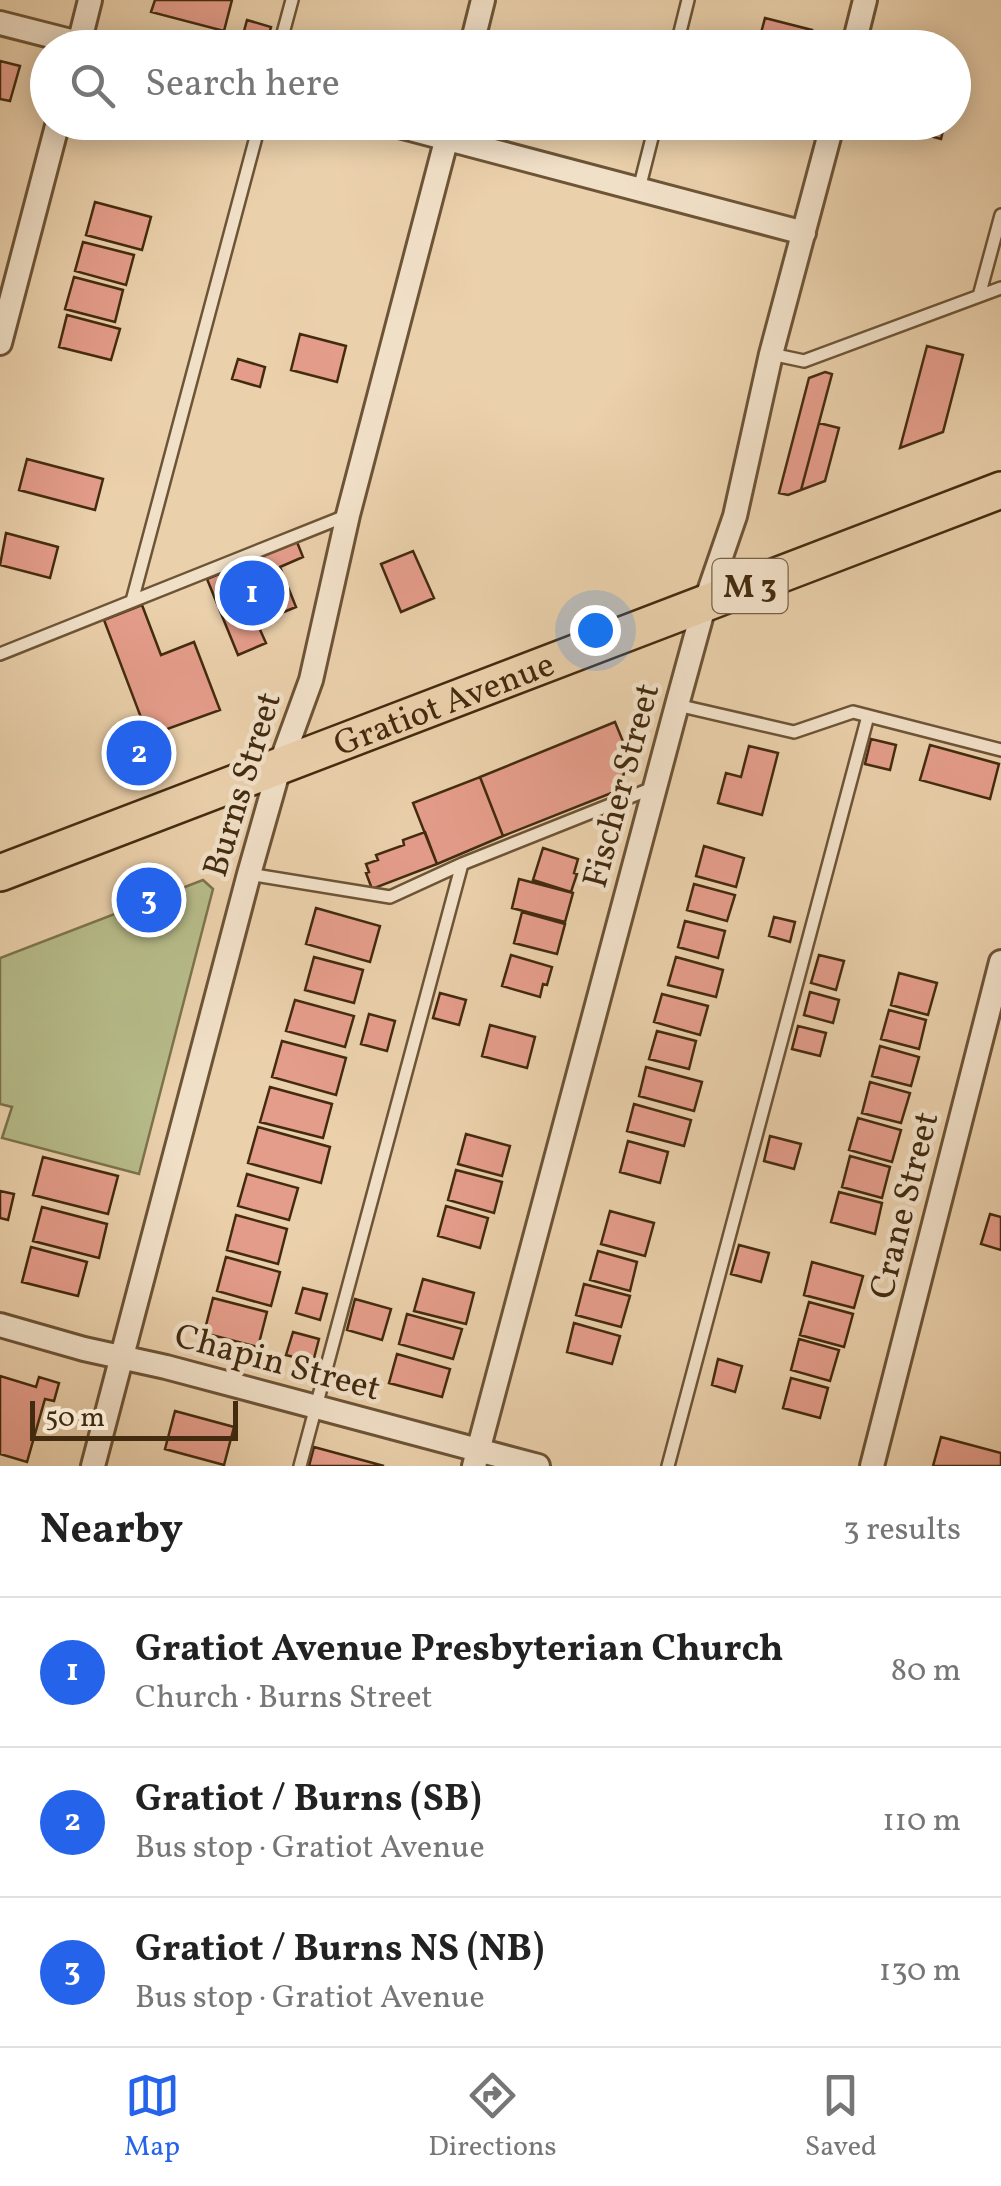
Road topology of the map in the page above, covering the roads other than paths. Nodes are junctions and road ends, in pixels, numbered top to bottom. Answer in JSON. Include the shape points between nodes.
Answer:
{"nodes":[{"id":1,"x":90,"y":0,"type":"edge"},
{"id":2,"x":292,"y":0,"type":"edge"},
{"id":3,"x":483,"y":0,"type":"edge"},
{"id":4,"x":688,"y":0,"type":"edge"},
{"id":5,"x":865,"y":0,"type":"edge"},
{"id":6,"x":0,"y":23,"type":"edge"},
{"id":7,"x":87,"y":30,"type":"edge"},
{"id":8,"x":284,"y":30,"type":"edge"},
{"id":9,"x":476,"y":30,"type":"edge"},
{"id":10,"x":680,"y":30,"type":"edge"},
{"id":11,"x":857,"y":30,"type":"edge"},
{"id":12,"x":30,"y":31,"type":"edge"},
{"id":13,"x":53,"y":140,"type":"edge"},
{"id":14,"x":255,"y":140,"type":"edge"},
{"id":15,"x":447,"y":140,"type":"edge"},
{"id":16,"x":478,"y":140,"type":"edge"},
{"id":17,"x":651,"y":140,"type":"edge"},
{"id":18,"x":828,"y":140,"type":"edge"},
{"id":19,"x":638,"y":190,"type":"junction"},
{"id":20,"x":1001,"y":215,"type":"edge"},
{"id":21,"x":804,"y":233,"type":"junction"},
{"id":22,"x":1001,"y":288,"type":"edge"},
{"id":23,"x":979,"y":296,"type":"junction"},
{"id":24,"x":0,"y":343,"type":"edge"},
{"id":25,"x":772,"y":354,"type":"junction"},
{"id":26,"x":1001,"y":490,"type":"edge"},
{"id":27,"x":348,"y":515,"type":"junction"},
{"id":28,"x":132,"y":601,"type":"junction"},
{"id":29,"x":706,"y":602,"type":"junction"},
{"id":30,"x":0,"y":654,"type":"edge"},
{"id":31,"x":677,"y":705,"type":"junction"},
{"id":32,"x":868,"y":716,"type":"junction"},
{"id":33,"x":1001,"y":750,"type":"edge"},
{"id":34,"x":280,"y":765,"type":"junction"},
{"id":35,"x":655,"y":787,"type":"junction"},
{"id":36,"x":462,"y":864,"type":"junction"},
{"id":37,"x":0,"y":873,"type":"edge"},
{"id":38,"x":249,"y":874,"type":"junction"},
{"id":39,"x":1001,"y":962,"type":"edge"},
{"id":40,"x":0,"y":1326,"type":"edge"},
{"id":41,"x":122,"y":1358,"type":"junction"},
{"id":42,"x":316,"y":1406,"type":"junction"},
{"id":43,"x":476,"y":1458,"type":"edge"},
{"id":44,"x":94,"y":1466,"type":"edge"},
{"id":45,"x":300,"y":1466,"type":"edge"},
{"id":46,"x":538,"y":1466,"type":"edge"},
{"id":47,"x":668,"y":1466,"type":"edge"},
{"id":48,"x":872,"y":1466,"type":"edge"}],
"edges":[{"from":1,"to":7,"type":"street"},
{"from":2,"to":8,"type":"lane"},
{"from":3,"to":9,"type":"street"},
{"from":4,"to":10,"type":"lane"},
{"from":5,"to":11,"type":"street"},
{"from":6,"to":12,"type":"street"},
{"from":13,"to":24,"type":"street"},
{"from":14,"to":28,"type":"lane"},
{"from":15,"to":27,"type":"street","name":"Burns Street"},
{"from":16,"to":19,"type":"street"},
{"from":17,"to":19,"type":"lane"},
{"from":18,"to":21,"type":"street","name":"Fischer Street"},
{"from":19,"to":21,"type":"street"},
{"from":20,"to":23,"type":"lane"},
{"from":21,"to":25,"type":"street","name":"Fischer Street"},
{"from":22,"to":23,"type":"lane"},
{"from":23,"to":25,"type":"lane","via":[[804,361]]},
{"from":25,"to":29,"type":"street","name":"Fischer Street","via":[[735,516]]},
{"from":26,"to":29,"type":"main road","name":"Gratiot Avenue","number":"M 3"},
{"from":27,"to":28,"type":"lane"},
{"from":27,"to":34,"type":"street","name":"Burns Street","via":[[311,680]]},
{"from":28,"to":30,"type":"lane"},
{"from":29,"to":31,"type":"street","name":"Fischer Street"},
{"from":29,"to":34,"type":"main road","name":"Gratiot Avenue","number":"M 3"},
{"from":31,"to":32,"type":"lane","via":[[794,732],[853,712]]},
{"from":31,"to":35,"type":"street","name":"Fischer Street"},
{"from":32,"to":33,"type":"lane"},
{"from":32,"to":47,"type":"lane"},
{"from":34,"to":37,"type":"main road","name":"Gratiot Avenue","number":"M 3"},
{"from":34,"to":38,"type":"street","name":"Burns Street"},
{"from":35,"to":36,"type":"lane"},
{"from":35,"to":43,"type":"street","name":"Fischer Street"},
{"from":36,"to":38,"type":"lane","via":[[390,896]]},
{"from":36,"to":42,"type":"lane"},
{"from":38,"to":41,"type":"street","name":"Burns Street"},
{"from":39,"to":48,"type":"street","name":"Crane Street"},
{"from":40,"to":41,"type":"street","name":"Chapin Street"},
{"from":41,"to":42,"type":"street","name":"Chapin Street"},
{"from":41,"to":44,"type":"street","name":"Burns Street"},
{"from":42,"to":43,"type":"street","name":"Chapin Street"},
{"from":42,"to":45,"type":"lane"},
{"from":43,"to":46,"type":"street","name":"Chapin Street"}]}
